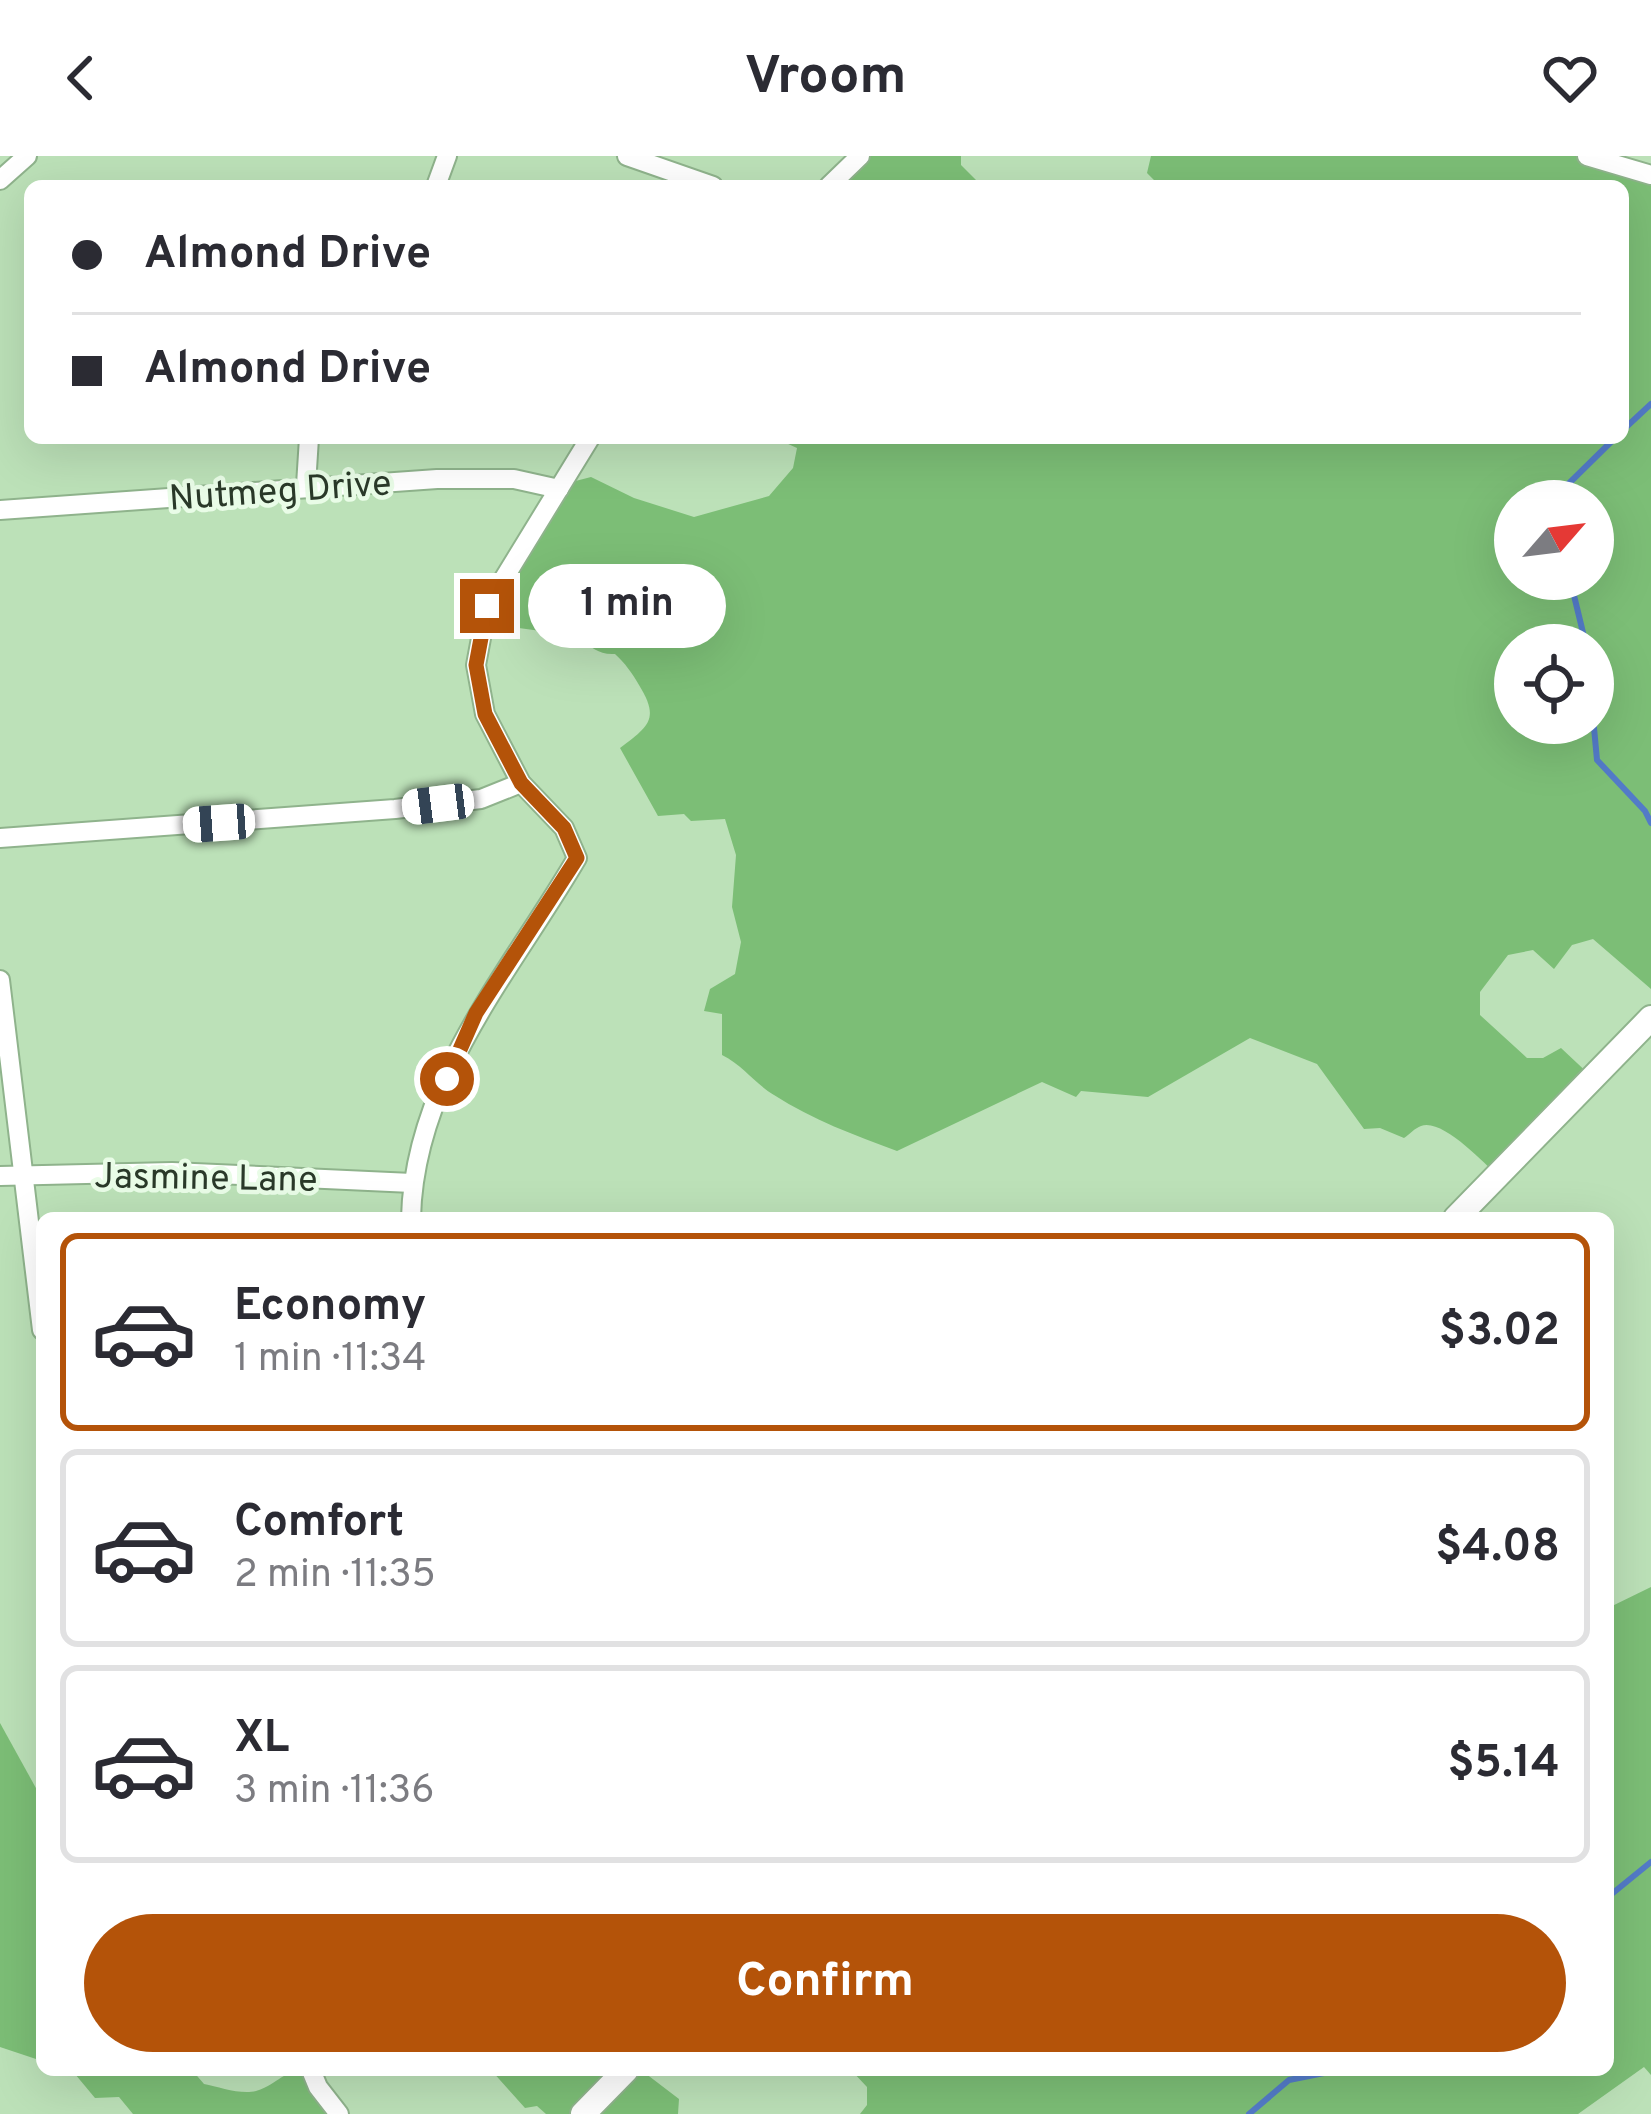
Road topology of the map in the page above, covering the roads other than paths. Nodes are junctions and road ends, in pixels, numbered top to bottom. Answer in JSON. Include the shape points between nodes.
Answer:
{"nodes":[{"id":1,"x":27,"y":156,"type":"edge"},
{"id":2,"x":627,"y":156,"type":"edge"},
{"id":3,"x":860,"y":156,"type":"edge"},
{"id":4,"x":1587,"y":156,"type":"edge"},
{"id":5,"x":1651,"y":175,"type":"edge"},
{"id":6,"x":0,"y":180,"type":"edge"},
{"id":7,"x":680,"y":180,"type":"edge"},
{"id":8,"x":835,"y":180,"type":"edge"},
{"id":9,"x":309,"y":444,"type":"edge"},
{"id":10,"x":586,"y":444,"type":"edge"},
{"id":11,"x":306,"y":485,"type":"junction"},
{"id":12,"x":559,"y":489,"type":"junction"},
{"id":13,"x":0,"y":510,"type":"edge"},
{"id":14,"x":521,"y":783,"type":"junction"},
{"id":15,"x":0,"y":838,"type":"edge"},
{"id":16,"x":0,"y":980,"type":"edge"},
{"id":17,"x":1651,"y":1018,"type":"edge"},
{"id":18,"x":24,"y":1174,"type":"junction"},
{"id":19,"x":0,"y":1176,"type":"edge"},
{"id":20,"x":412,"y":1183,"type":"junction"},
{"id":21,"x":411,"y":1212,"type":"edge"},
{"id":22,"x":1462,"y":1212,"type":"edge"},
{"id":23,"x":36,"y":1278,"type":"edge"},
{"id":24,"x":313,"y":2076,"type":"edge"},
{"id":25,"x":620,"y":2076,"type":"edge"},
{"id":26,"x":339,"y":2114,"type":"edge"},
{"id":27,"x":583,"y":2114,"type":"edge"}],
"edges":[{"from":1,"to":6,"type":"street"},
{"from":2,"to":7,"type":"street"},
{"from":3,"to":8,"type":"street"},
{"from":4,"to":5,"type":"street"},
{"from":9,"to":11,"type":"street"},
{"from":10,"to":12,"type":"street"},
{"from":11,"to":12,"type":"street","name":"Nutmeg Drive","via":[[495,479]]},
{"from":11,"to":13,"type":"street","name":"Nutmeg Drive"},
{"from":12,"to":14,"type":"street","via":[[487,606],[476,665],[485,714]]},
{"from":14,"to":15,"type":"street","via":[[481,799],[395,809]]},
{"from":14,"to":20,"type":"street","via":[[564,828],[577,858],[476,1013]]},
{"from":16,"to":18,"type":"street"},
{"from":17,"to":22,"type":"street"},
{"from":18,"to":19,"type":"street","name":"Jasmine Lane"},
{"from":18,"to":20,"type":"street","name":"Jasmine Lane"},
{"from":18,"to":23,"type":"street"},
{"from":20,"to":21,"type":"street"},
{"from":24,"to":26,"type":"street"},
{"from":25,"to":27,"type":"street"}]}
